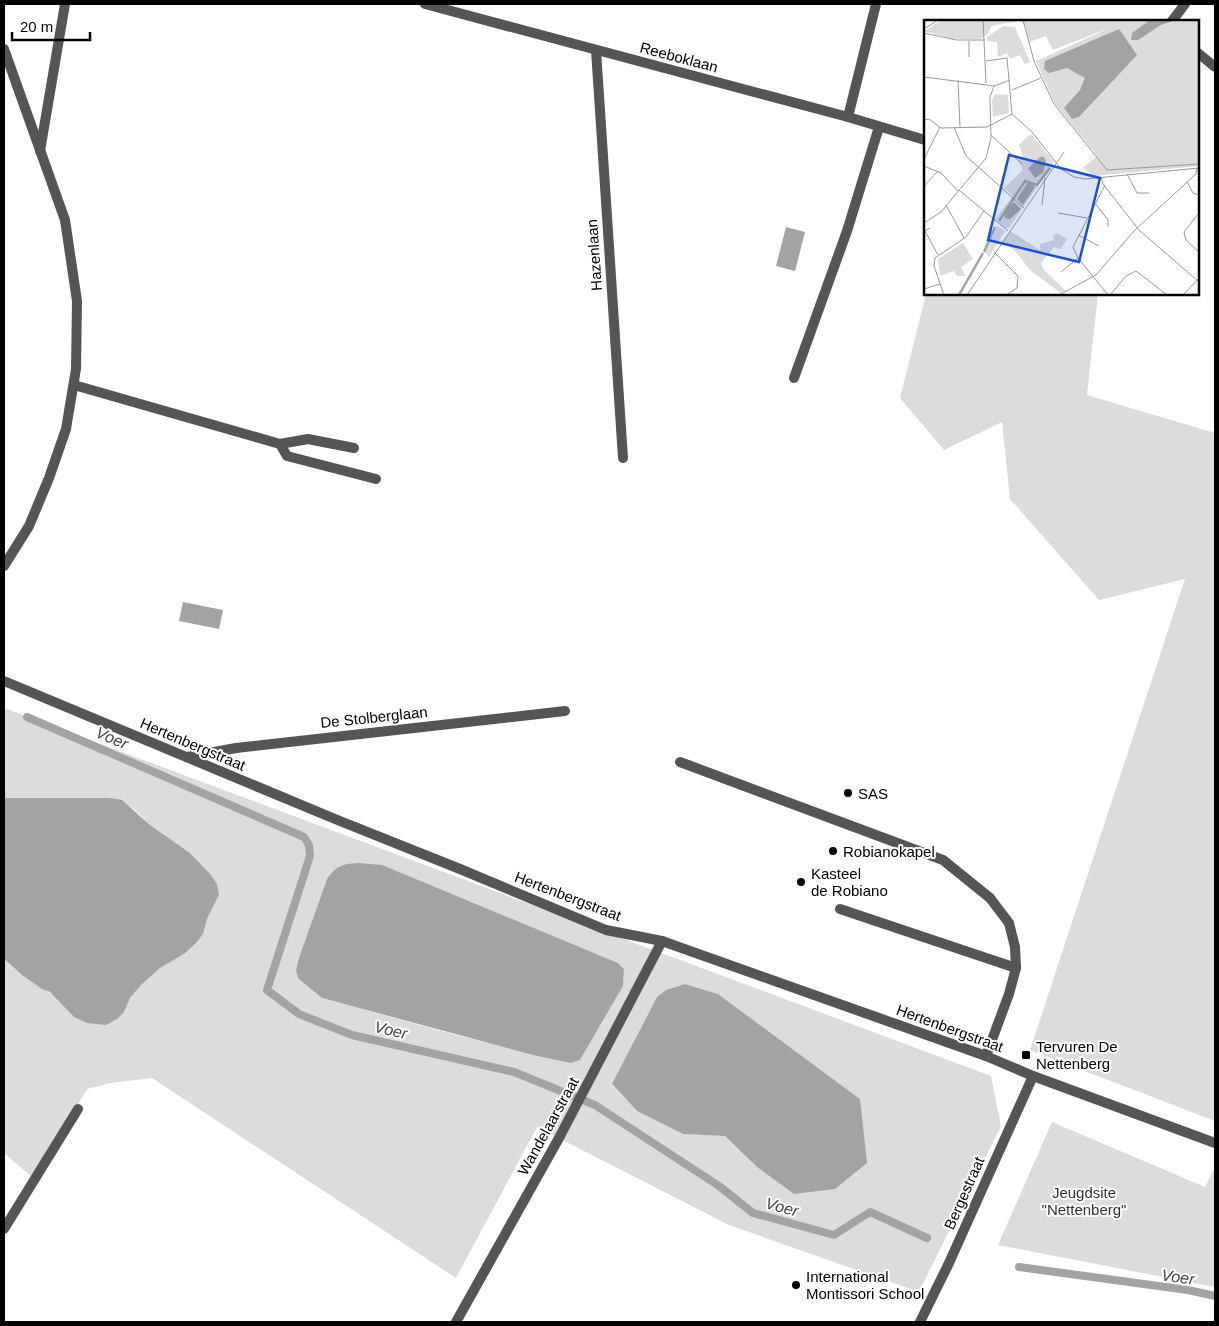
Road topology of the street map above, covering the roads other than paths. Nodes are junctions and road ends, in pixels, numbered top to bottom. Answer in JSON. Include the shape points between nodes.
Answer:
{"nodes":[{"id":1,"x":65,"y":4,"type":"edge"},
{"id":2,"x":425,"y":4,"type":"edge"},
{"id":3,"x":876,"y":4,"type":"edge"},
{"id":4,"x":1185,"y":4,"type":"edge"},
{"id":5,"x":1173,"y":20,"type":"edge"},
{"id":6,"x":4,"y":49,"type":"edge"},
{"id":7,"x":596,"y":50,"type":"junction"},
{"id":8,"x":1199,"y":54,"type":"edge"},
{"id":9,"x":1215,"y":67,"type":"edge"},
{"id":10,"x":848,"y":117,"type":"junction"},
{"id":11,"x":879,"y":127,"type":"junction"},
{"id":12,"x":924,"y":140,"type":"edge"},
{"id":13,"x":40,"y":151,"type":"junction"},
{"id":14,"x":794,"y":378,"type":"dead end"},
{"id":15,"x":74,"y":385,"type":"junction"},
{"id":16,"x":280,"y":444,"type":"junction"},
{"id":17,"x":354,"y":448,"type":"dead end"},
{"id":18,"x":623,"y":458,"type":"dead end"},
{"id":19,"x":376,"y":479,"type":"dead end"},
{"id":20,"x":4,"y":566,"type":"edge"},
{"id":21,"x":4,"y":681,"type":"edge"},
{"id":22,"x":565,"y":711,"type":"dead end"},
{"id":23,"x":187,"y":757,"type":"junction"},
{"id":24,"x":680,"y":762,"type":"dead end"},
{"id":25,"x":840,"y":909,"type":"dead end"},
{"id":26,"x":662,"y":941,"type":"junction"},
{"id":27,"x":1016,"y":968,"type":"junction"},
{"id":28,"x":986,"y":1056,"type":"junction"},
{"id":29,"x":1034,"y":1076,"type":"junction"},
{"id":30,"x":78,"y":1109,"type":"dead end"},
{"id":31,"x":1215,"y":1143,"type":"edge"},
{"id":32,"x":4,"y":1229,"type":"edge"},
{"id":33,"x":456,"y":1322,"type":"edge"},
{"id":34,"x":920,"y":1322,"type":"edge"}],
"edges":[{"from":1,"to":13,"type":"street"},
{"from":2,"to":7,"type":"street","name":"Reeboklaan"},
{"from":3,"to":10,"type":"street"},
{"from":4,"to":5,"type":"street"},
{"from":6,"to":13,"type":"street"},
{"from":7,"to":10,"type":"street","name":"Reeboklaan"},
{"from":7,"to":18,"type":"street","name":"Hazenlaan"},
{"from":8,"to":9,"type":"street"},
{"from":10,"to":11,"type":"street","name":"Reeboklaan"},
{"from":11,"to":12,"type":"street","name":"Reeboklaan"},
{"from":11,"to":14,"type":"street","via":[[847,231]]},
{"from":13,"to":15,"type":"street","via":[[65,220],[75,292]]},
{"from":15,"to":16,"type":"street"},
{"from":15,"to":20,"type":"street","via":[[66,429],[49,478],[29,526]]},
{"from":16,"to":17,"type":"street","via":[[308,439]]},
{"from":16,"to":19,"type":"street","via":[[287,456]]},
{"from":21,"to":23,"type":"street","name":"Hertenbergstraat"},
{"from":22,"to":23,"type":"street","name":"De Stolberglaan","via":[[236,748]]},
{"from":23,"to":26,"type":"street","name":"Hertenbergstraat","via":[[606,930]]},
{"from":24,"to":27,"type":"street","via":[[943,860],[990,898],[1009,923]]},
{"from":25,"to":27,"type":"street"},
{"from":26,"to":28,"type":"street","name":"Hertenbergstraat"},
{"from":26,"to":33,"type":"street","name":"Wandelaarstraat","via":[[585,1090]]},
{"from":27,"to":28,"type":"street"},
{"from":28,"to":29,"type":"street","name":"Hertenbergstraat"},
{"from":29,"to":31,"type":"street","name":"Hertenbergstraat"},
{"from":29,"to":34,"type":"street","name":"Bergestraat"},
{"from":30,"to":32,"type":"street"}]}
